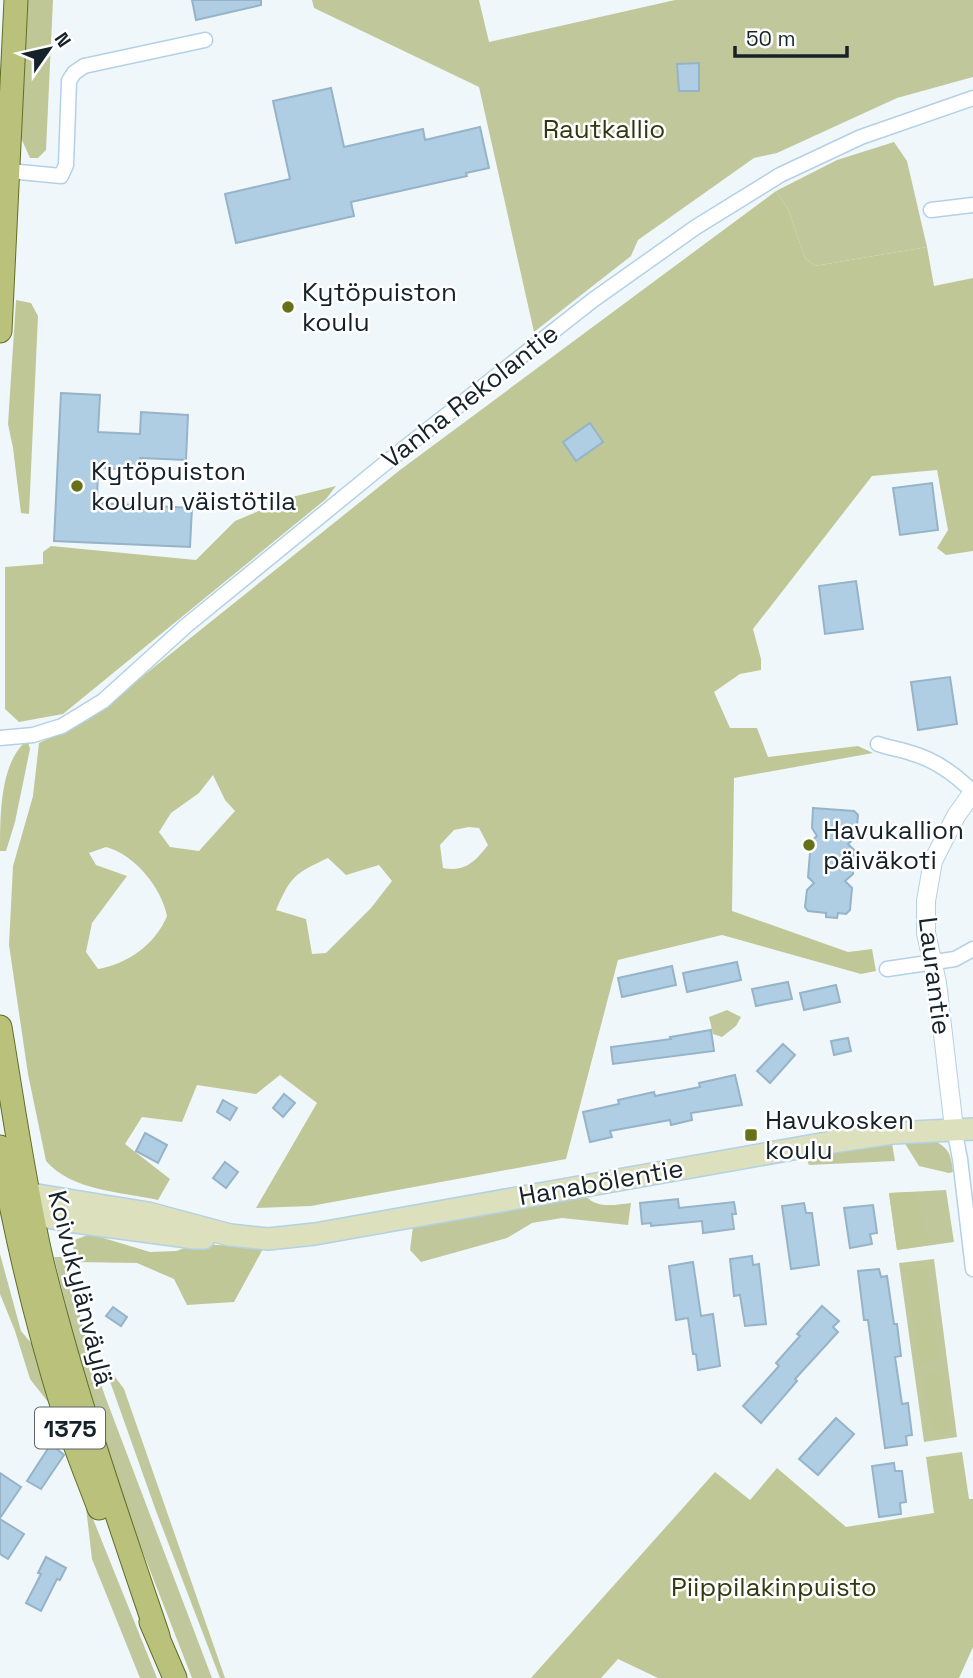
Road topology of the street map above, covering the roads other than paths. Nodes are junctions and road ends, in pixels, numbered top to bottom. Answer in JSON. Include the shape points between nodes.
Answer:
{"nodes":[{"id":1,"x":16,"y":0,"type":"edge"},
{"id":2,"x":205,"y":40,"type":"dead end"},
{"id":3,"x":973,"y":98,"type":"edge"},
{"id":4,"x":9,"y":171,"type":"junction"},
{"id":5,"x":973,"y":205,"type":"edge"},
{"id":6,"x":932,"y":210,"type":"dead end"},
{"id":7,"x":0,"y":331,"type":"edge"},
{"id":8,"x":0,"y":738,"type":"edge"},
{"id":9,"x":878,"y":744,"type":"dead end"},
{"id":10,"x":973,"y":792,"type":"edge"},
{"id":11,"x":973,"y":950,"type":"edge"},
{"id":12,"x":933,"y":962,"type":"junction"},
{"id":13,"x":887,"y":969,"type":"dead end"},
{"id":14,"x":0,"y":1027,"type":"edge"},
{"id":15,"x":963,"y":1128,"type":"edge"},
{"id":16,"x":0,"y":1147,"type":"edge"},
{"id":17,"x":13,"y":1201,"type":"edge"},
{"id":18,"x":973,"y":1269,"type":"edge"},
{"id":19,"x":175,"y":1678,"type":"edge"}],
"edges":[{"from":1,"to":4,"type":"main road"},
{"from":2,"to":4,"type":"street","via":[[84,66],[69,81],[66,165],[61,176]]},
{"from":3,"to":8,"type":"street","name":"Vanha Rekolantie","via":[[849,143],[780,176],[687,233],[593,300],[383,465],[187,625],[103,701],[62,726]]},
{"from":4,"to":7,"type":"main road"},
{"from":5,"to":6,"type":"street"},
{"from":9,"to":10,"type":"street","via":[[938,763]]},
{"from":10,"to":12,"type":"street","name":"Laurantie","via":[[933,862],[926,933]]},
{"from":11,"to":12,"type":"street"},
{"from":12,"to":13,"type":"street"},
{"from":12,"to":15,"type":"street","name":"Laurantie"},
{"from":14,"to":17,"type":"main road","name":"Koivukylänväylä","number":"1375"},
{"from":15,"to":17,"type":"main road","name":"Hanabölentie","via":[[893,1133],[784,1150],[268,1239],[195,1238]]},
{"from":15,"to":18,"type":"street","via":[[960,1159]]},
{"from":16,"to":17,"type":"main road","name":"Koivukylänväylä","number":"1375"},
{"from":17,"to":19,"type":"main road","name":"Koivukylänväylä","number":"1375","via":[[42,1259],[82,1409]]}]}
